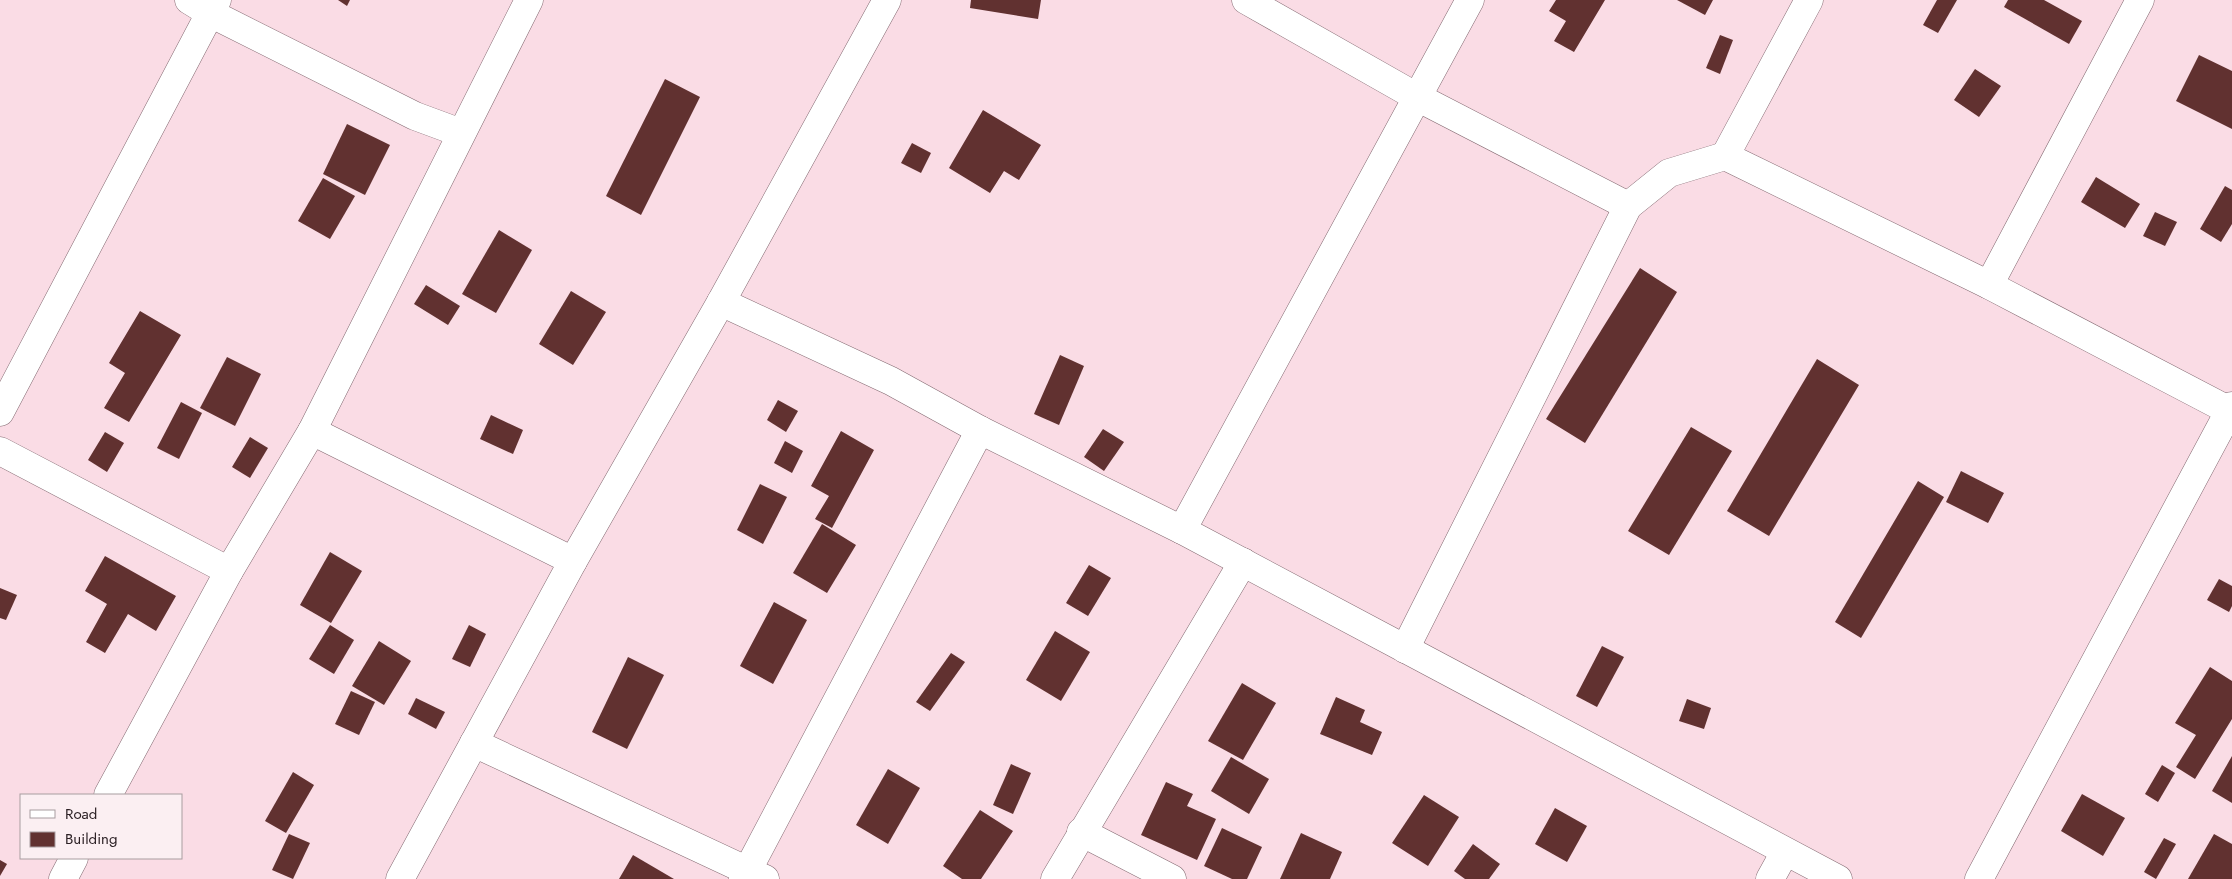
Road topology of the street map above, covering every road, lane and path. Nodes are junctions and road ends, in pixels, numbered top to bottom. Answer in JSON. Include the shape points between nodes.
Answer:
{"nodes":[{"id":1,"x":529,"y":0,"type":"edge"},
{"id":2,"x":887,"y":0,"type":"edge"},
{"id":3,"x":1246,"y":0,"type":"edge"},
{"id":4,"x":1470,"y":0,"type":"edge"},
{"id":5,"x":1809,"y":0,"type":"edge"},
{"id":6,"x":2140,"y":0,"type":"edge"},
{"id":7,"x":206,"y":4,"type":"edge"},
{"id":8,"x":1417,"y":97,"type":"junction"},
{"id":9,"x":461,"y":133,"type":"junction"},
{"id":10,"x":1725,"y":156,"type":"junction"},
{"id":11,"x":1628,"y":206,"type":"junction"},
{"id":12,"x":1989,"y":285,"type":"junction"},
{"id":13,"x":722,"y":302,"type":"junction"},
{"id":14,"x":2231,"y":409,"type":"edge"},
{"id":15,"x":0,"y":412,"type":"edge"},
{"id":16,"x":980,"y":430,"type":"junction"},
{"id":17,"x":312,"y":431,"type":"junction"},
{"id":18,"x":0,"y":451,"type":"edge"},
{"id":19,"x":1182,"y":530,"type":"junction"},
{"id":20,"x":573,"y":561,"type":"junction"},
{"id":21,"x":1243,"y":562,"type":"junction"},
{"id":22,"x":229,"y":571,"type":"junction"},
{"id":23,"x":1405,"y":648,"type":"junction"},
{"id":24,"x":474,"y":743,"type":"junction"},
{"id":25,"x":109,"y":794,"type":"edge"},
{"id":26,"x":1081,"y":832,"type":"junction"},
{"id":27,"x":1785,"y":852,"type":"junction"},
{"id":28,"x":73,"y":859,"type":"edge"},
{"id":29,"x":752,"y":876,"type":"edge"},
{"id":30,"x":62,"y":879,"type":"edge"},
{"id":31,"x":400,"y":879,"type":"edge"},
{"id":32,"x":1055,"y":879,"type":"edge"},
{"id":33,"x":1172,"y":879,"type":"edge"},
{"id":34,"x":1770,"y":879,"type":"edge"},
{"id":35,"x":1838,"y":879,"type":"edge"},
{"id":36,"x":1979,"y":879,"type":"edge"}],
"edges":[{"from":1,"to":9,"type":"street"},
{"from":2,"to":13,"type":"street"},
{"from":3,"to":8,"type":"street"},
{"from":4,"to":8,"type":"street"},
{"from":5,"to":10,"type":"street"},
{"from":6,"to":12,"type":"street"},
{"from":7,"to":9,"type":"street","via":[[416,116]]},
{"from":7,"to":15,"type":"street"},
{"from":8,"to":11,"type":"street"},
{"from":8,"to":19,"type":"street"},
{"from":9,"to":17,"type":"street"},
{"from":10,"to":11,"type":"street","via":[[1669,173]]},
{"from":10,"to":12,"type":"street"},
{"from":11,"to":23,"type":"street"},
{"from":12,"to":14,"type":"street"},
{"from":13,"to":16,"type":"street","via":[[891,381]]},
{"from":13,"to":20,"type":"street"},
{"from":14,"to":36,"type":"street"},
{"from":16,"to":19,"type":"street"},
{"from":16,"to":29,"type":"street"},
{"from":17,"to":20,"type":"street"},
{"from":17,"to":22,"type":"street"},
{"from":18,"to":22,"type":"street"},
{"from":19,"to":21,"type":"street"},
{"from":20,"to":24,"type":"street"},
{"from":21,"to":23,"type":"street"},
{"from":21,"to":26,"type":"street"},
{"from":22,"to":25,"type":"street"},
{"from":23,"to":27,"type":"street"},
{"from":24,"to":29,"type":"street"},
{"from":24,"to":31,"type":"street"},
{"from":26,"to":32,"type":"street"},
{"from":26,"to":33,"type":"street"},
{"from":27,"to":34,"type":"street"},
{"from":27,"to":35,"type":"street"},
{"from":28,"to":30,"type":"street"}]}
